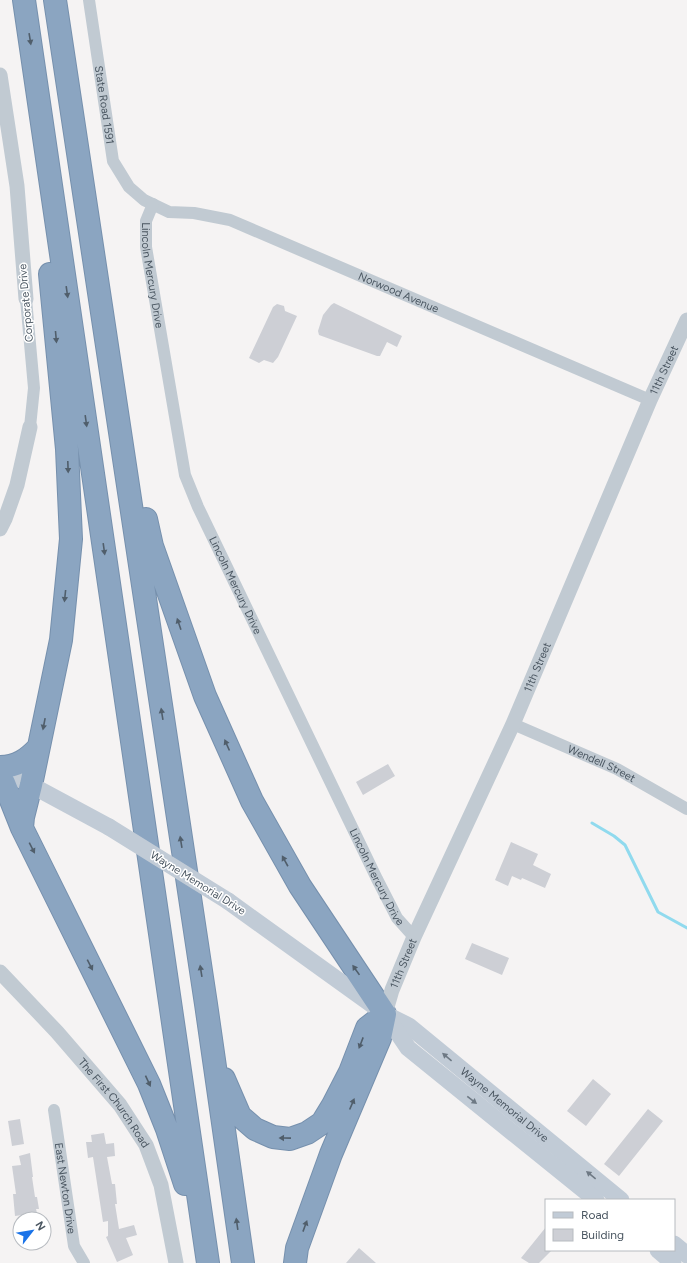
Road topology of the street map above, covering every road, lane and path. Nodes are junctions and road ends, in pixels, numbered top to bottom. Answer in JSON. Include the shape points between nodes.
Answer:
{"nodes":[{"id":1,"x":24,"y":0,"type":"edge"},
{"id":2,"x":55,"y":0,"type":"edge"},
{"id":3,"x":89,"y":0,"type":"edge"},
{"id":4,"x":0,"y":75,"type":"edge"},
{"id":5,"x":42,"y":117,"type":"junction"},
{"id":6,"x":148,"y":202,"type":"junction"},
{"id":7,"x":26,"y":299,"type":"joint"},
{"id":8,"x":687,"y":320,"type":"edge"},
{"id":9,"x":110,"y":369,"type":"junction"},
{"id":10,"x":650,"y":400,"type":"junction"},
{"id":11,"x":30,"y":427,"type":"joint"},
{"id":12,"x":0,"y":529,"type":"edge"},
{"id":13,"x":513,"y":724,"type":"junction"},
{"id":14,"x":39,"y":747,"type":"junction"},
{"id":15,"x":0,"y":768,"type":"edge"},
{"id":16,"x":0,"y":778,"type":"edge"},
{"id":17,"x":31,"y":785,"type":"junction"},
{"id":18,"x":687,"y":809,"type":"edge"},
{"id":19,"x":22,"y":828,"type":"junction"},
{"id":20,"x":414,"y":937,"type":"junction"},
{"id":21,"x":0,"y":972,"type":"edge"},
{"id":22,"x":206,"y":1004,"type":"junction"},
{"id":23,"x":385,"y":1014,"type":"junction"},
{"id":24,"x":54,"y":1110,"type":"dead end"},
{"id":25,"x":595,"y":1199,"type":"edge"},
{"id":26,"x":620,"y":1199,"type":"edge"},
{"id":27,"x":675,"y":1245,"type":"edge"},
{"id":28,"x":659,"y":1251,"type":"edge"},
{"id":29,"x":687,"y":1255,"type":"edge"},
{"id":30,"x":84,"y":1263,"type":"edge"},
{"id":31,"x":176,"y":1263,"type":"edge"},
{"id":32,"x":204,"y":1263,"type":"edge"},
{"id":33,"x":208,"y":1263,"type":"edge"},
{"id":34,"x":243,"y":1263,"type":"edge"},
{"id":35,"x":295,"y":1263,"type":"edge"},
{"id":36,"x":673,"y":1263,"type":"edge"}],
"edges":[{"from":1,"to":5,"type":"highway","one_way":true},
{"from":2,"to":9,"type":"highway"},
{"from":3,"to":6,"type":"street","name":"State Road 1591","via":[[113,161],[129,187]]},
{"from":4,"to":7,"type":"street","name":"Corporate Drive","via":[[17,186]]},
{"from":5,"to":14,"type":"highway","one_way":true,"via":[[45,218],[67,449],[71,539],[61,640]]},
{"from":5,"to":33,"type":"highway","one_way":true},
{"from":6,"to":10,"type":"street","name":"Norwood Avenue","via":[[169,212],[194,213],[230,220]]},
{"from":6,"to":20,"type":"street","name":"Lincoln Mercury Drive","via":[[146,247],[185,475],[377,879],[397,918]]},
{"from":7,"to":11,"type":"street","name":"Corporate Drive","via":[[34,388]]},
{"from":8,"to":10,"type":"street","name":"11th Street"},
{"from":22,"to":9,"type":"highway","one_way":true},
{"from":23,"to":9,"type":"highway","one_way":true,"via":[[300,886],[252,801],[204,696],[152,546]]},
{"from":10,"to":13,"type":"street","name":"11th Street"},
{"from":11,"to":12,"type":"street","name":"Corporate Drive","via":[[17,485]]},
{"from":13,"to":18,"type":"street","name":"Wendell Street","via":[[617,769]]},
{"from":13,"to":20,"type":"street","name":"11th Street"},
{"from":14,"to":15,"type":"highway","via":[[29,758],[18,764]]},
{"from":14,"to":17,"type":"highway"},
{"from":15,"to":17,"type":"main road","name":"Wayne Memorial Drive"},
{"from":16,"to":19,"type":"highway"},
{"from":17,"to":19,"type":"highway"},
{"from":17,"to":23,"type":"main road","name":"Wayne Memorial Drive","bridge":true,"via":[[109,827],[228,900]]},
{"from":19,"to":32,"type":"highway","one_way":true,"via":[[149,1084],[181,1168]]},
{"from":20,"to":23,"type":"street","name":"11th Street"},
{"from":21,"to":31,"type":"street","name":"The First Church Road","via":[[57,1032],[120,1105],[146,1145],[161,1184]]},
{"from":23,"to":22,"type":"highway","one_way":true,"via":[[367,1028],[350,1072],[322,1123],[308,1133],[290,1139],[272,1137],[261,1132],[240,1116],[222,1074]]},
{"from":34,"to":22,"type":"highway","one_way":true},
{"from":23,"to":25,"type":"main road","name":"Wayne Memorial Drive","one_way":true,"via":[[408,1048]]},
{"from":26,"to":23,"type":"main road","name":"Wayne Memorial Drive","one_way":true,"via":[[409,1026]]},
{"from":35,"to":23,"type":"highway","one_way":true,"via":[[297,1248],[331,1154],[380,1038]]},
{"from":24,"to":30,"type":"street","name":"East Newton Drive","via":[[74,1246]]},
{"from":27,"to":29,"type":"main road"},
{"from":28,"to":36,"type":"main road"}]}
